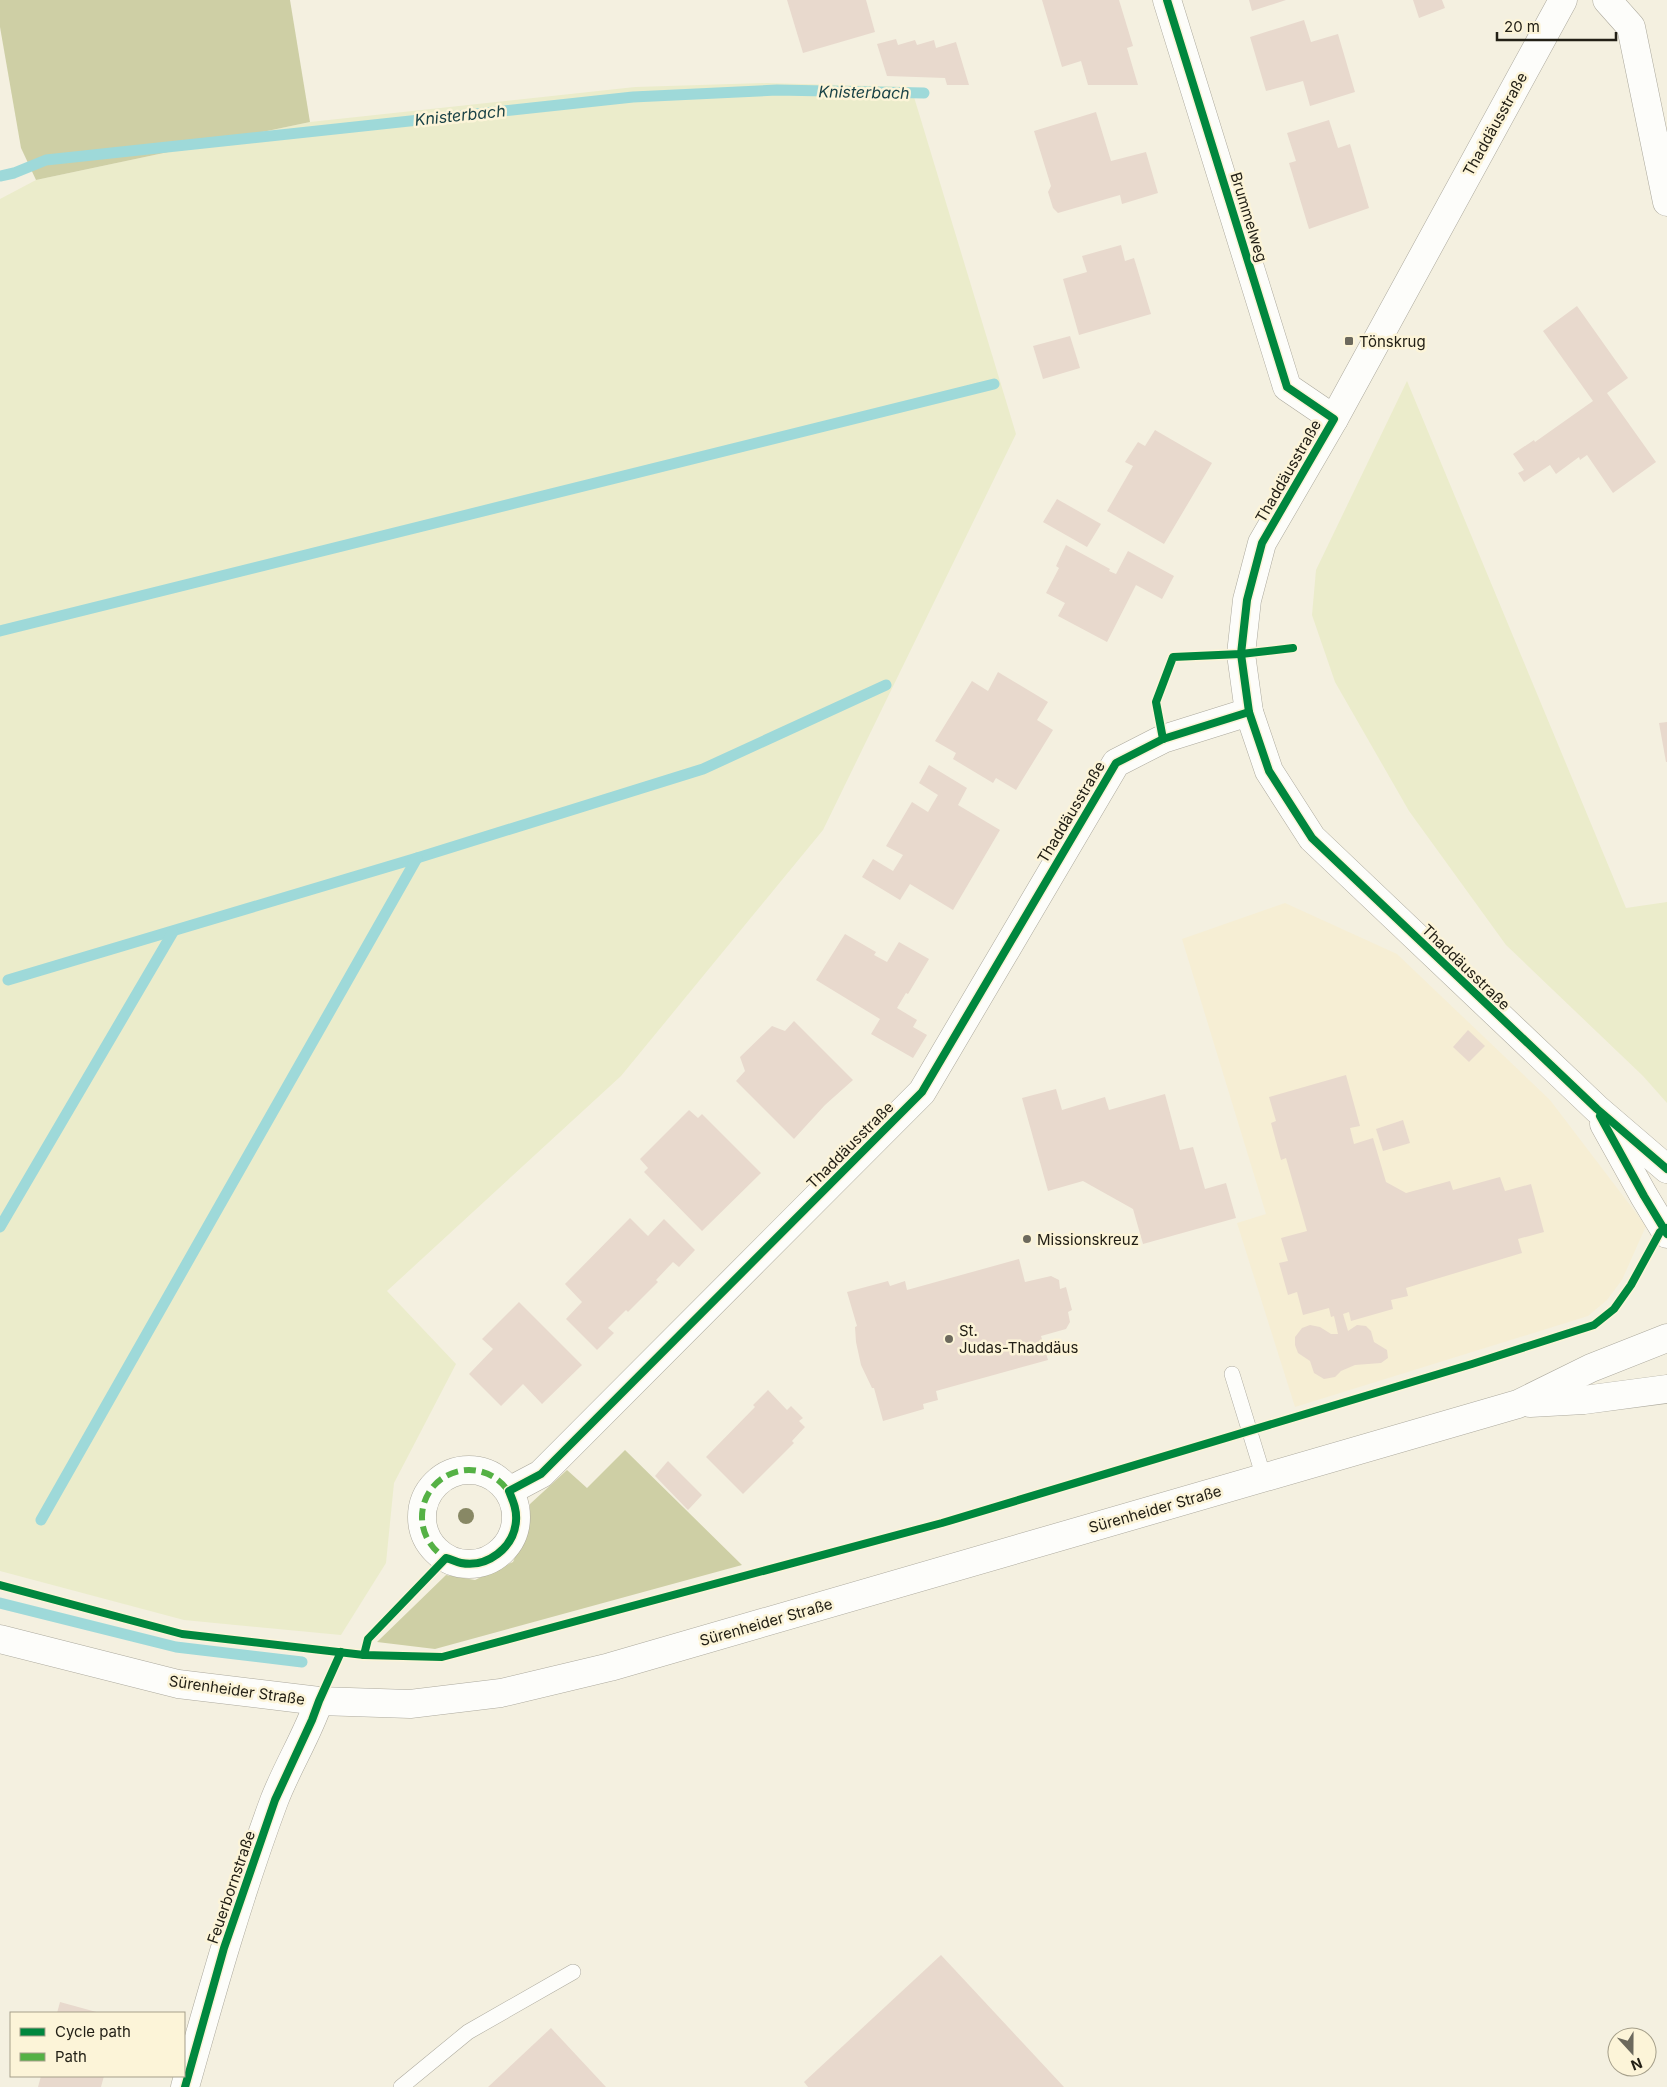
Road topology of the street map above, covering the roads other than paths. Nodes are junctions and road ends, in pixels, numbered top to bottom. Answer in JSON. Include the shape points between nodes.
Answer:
{"nodes":[{"id":1,"x":1167,"y":0,"type":"edge"},
{"id":2,"x":1563,"y":0,"type":"edge"},
{"id":3,"x":1607,"y":0,"type":"edge"},
{"id":4,"x":1667,"y":202,"type":"edge"},
{"id":5,"x":1334,"y":419,"type":"junction"},
{"id":6,"x":1249,"y":712,"type":"junction"},
{"id":7,"x":1597,"y":1109,"type":"junction"},
{"id":8,"x":1667,"y":1169,"type":"edge"},
{"id":9,"x":1667,"y":1234,"type":"edge"},
{"id":10,"x":1667,"y":1338,"type":"edge"},
{"id":11,"x":1232,"y":1374,"type":"dead end"},
{"id":12,"x":1667,"y":1389,"type":"edge"},
{"id":13,"x":1518,"y":1404,"type":"junction"},
{"id":14,"x":1264,"y":1478,"type":"junction"},
{"id":15,"x":509,"y":1491,"type":"dead end"},
{"id":16,"x":0,"y":1639,"type":"edge"},
{"id":17,"x":318,"y":1701,"type":"junction"},
{"id":18,"x":573,"y":1972,"type":"dead end"},
{"id":19,"x":185,"y":2087,"type":"edge"},
{"id":20,"x":401,"y":2087,"type":"edge"}],
"edges":[{"from":1,"to":5,"type":"street","name":"Brummelweg","via":[[1287,387]]},
{"from":2,"to":5,"type":"street","name":"Thaddäusstraße"},
{"from":3,"to":4,"type":"street","via":[[1631,27]]},
{"from":5,"to":6,"type":"street","name":"Thaddäusstraße","via":[[1262,543],[1246,600],[1241,654]]},
{"from":6,"to":7,"type":"street","name":"Thaddäusstraße","via":[[1269,771],[1312,838]]},
{"from":6,"to":15,"type":"street","name":"Thaddäusstraße","via":[[1163,739],[1116,763],[922,1092],[541,1474]]},
{"from":7,"to":8,"type":"street","name":"Thaddäusstraße"},
{"from":7,"to":9,"type":"street","name":"Thaddäusstraße"},
{"from":10,"to":13,"type":"street","name":"Sürenheider Straße","via":[[1591,1368]]},
{"from":11,"to":14,"type":"lane"},
{"from":12,"to":13,"type":"street","name":"Sürenheider Straße","via":[[1584,1400]]},
{"from":13,"to":14,"type":"street","name":"Sürenheider Straße"},
{"from":14,"to":17,"type":"street","name":"Sürenheider Straße","via":[[610,1667],[500,1693],[410,1704]]},
{"from":16,"to":17,"type":"street","name":"Sürenheider Straße","via":[[178,1684]]},
{"from":17,"to":19,"type":"street","name":"Feuerbornstraße","via":[[275,1800],[224,1948]]},
{"from":18,"to":20,"type":"lane","via":[[468,2032]]}]}
